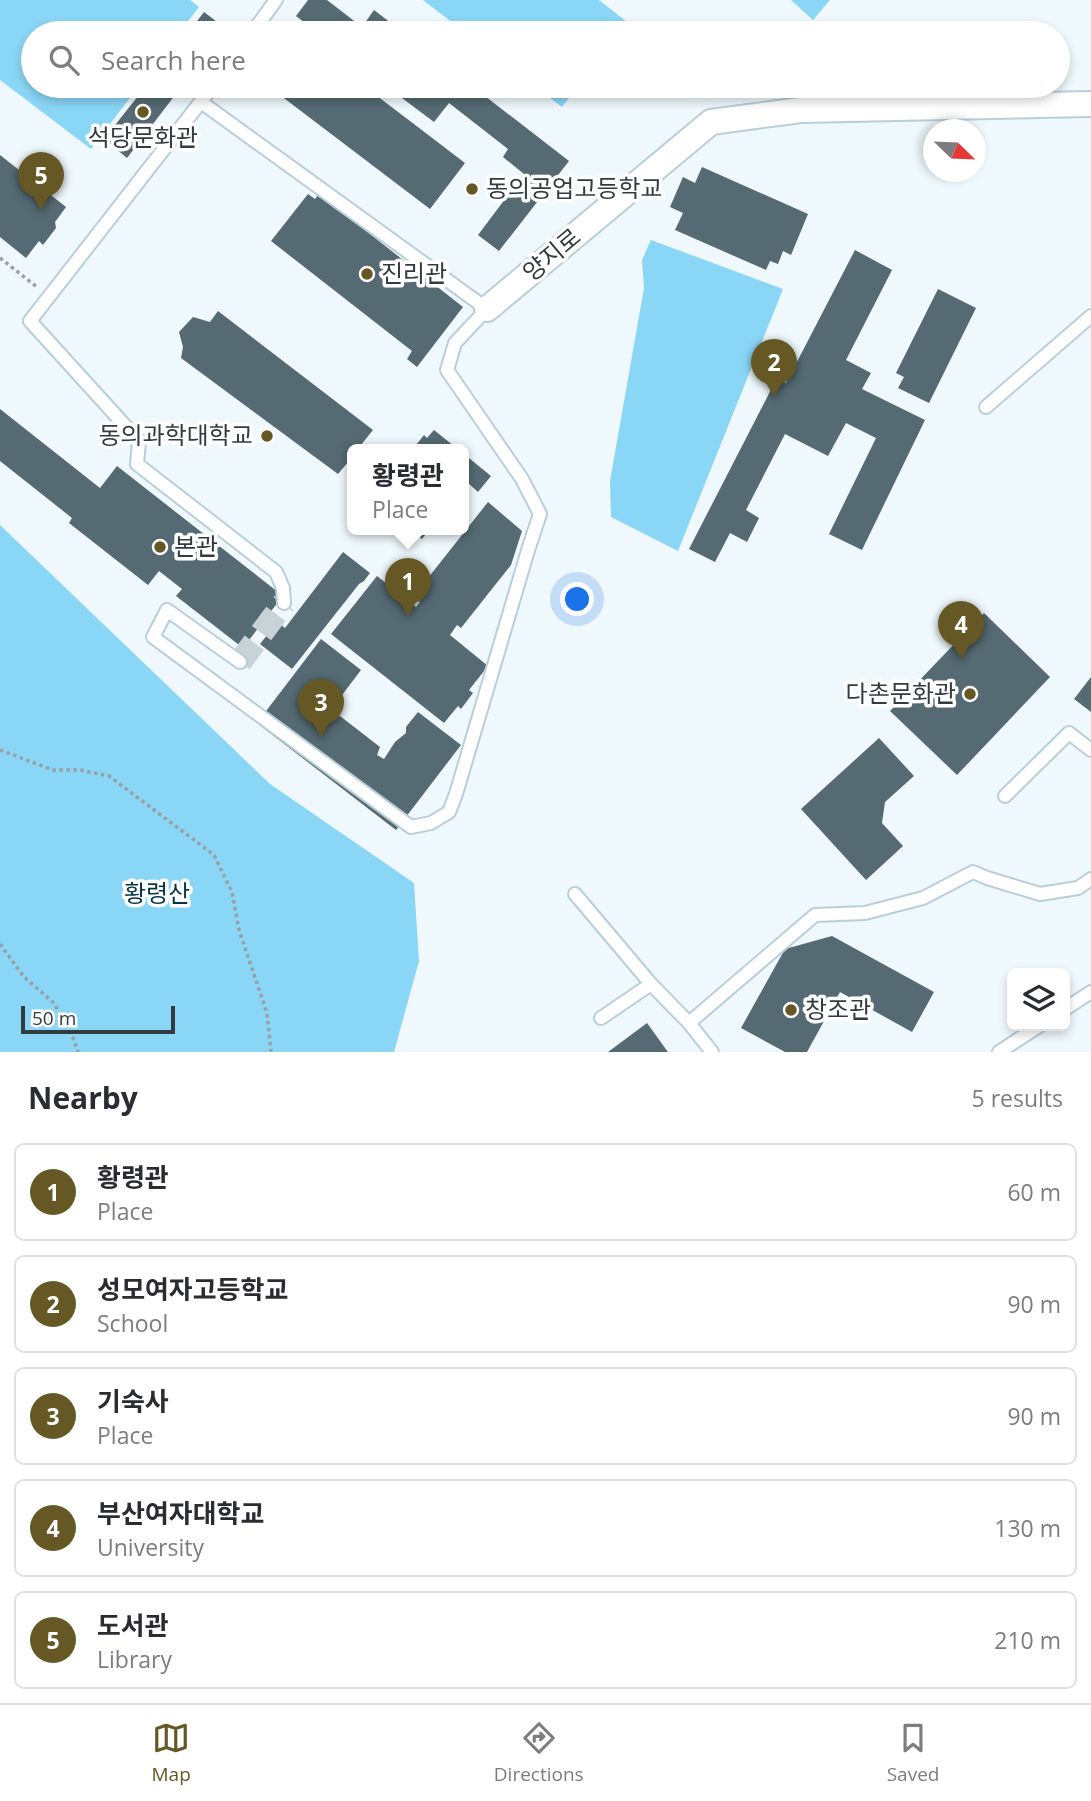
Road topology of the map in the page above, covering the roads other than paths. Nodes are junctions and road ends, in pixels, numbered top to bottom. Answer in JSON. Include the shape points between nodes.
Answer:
{"nodes":[{"id":1,"x":276,"y":0,"type":"edge"},
{"id":2,"x":260,"y":21,"type":"edge"},
{"id":3,"x":204,"y":98,"type":"edge"},
{"id":4,"x":201,"y":102,"type":"junction"},
{"id":5,"x":1091,"y":104,"type":"edge"},
{"id":6,"x":487,"y":309,"type":"junction"},
{"id":7,"x":1091,"y":316,"type":"edge"},
{"id":8,"x":986,"y":407,"type":"dead end"},
{"id":9,"x":284,"y":603,"type":"dead end"},
{"id":10,"x":240,"y":662,"type":"dead end"},
{"id":11,"x":1091,"y":750,"type":"edge"},
{"id":12,"x":1005,"y":796,"type":"dead end"},
{"id":13,"x":1091,"y":879,"type":"edge"},
{"id":14,"x":575,"y":894,"type":"dead end"},
{"id":15,"x":652,"y":985,"type":"junction"},
{"id":16,"x":1091,"y":992,"type":"edge"},
{"id":17,"x":1070,"y":1006,"type":"edge"},
{"id":18,"x":601,"y":1018,"type":"dead end"},
{"id":19,"x":689,"y":1023,"type":"junction"},
{"id":20,"x":1031,"y":1031,"type":"edge"},
{"id":21,"x":712,"y":1052,"type":"edge"},
{"id":22,"x":999,"y":1052,"type":"edge"}],
"edges":[{"from":1,"to":2,"type":"lane"},
{"from":3,"to":4,"type":"lane"},
{"from":4,"to":6,"type":"lane"},
{"from":4,"to":9,"type":"lane","via":[[30,321],[139,441],[137,464],[276,572]]},
{"from":5,"to":6,"type":"street","name":"양지로","via":[[801,110],[711,121]]},
{"from":6,"to":10,"type":"lane","via":[[456,343],[447,370],[541,514],[449,812],[431,823],[411,827],[153,636],[167,610]]},
{"from":7,"to":8,"type":"lane"},
{"from":11,"to":12,"type":"lane","via":[[1069,733]]},
{"from":13,"to":19,"type":"lane","via":[[1078,888],[1040,894],[973,872],[923,898],[865,913],[815,915]]},
{"from":14,"to":15,"type":"lane"},
{"from":15,"to":18,"type":"lane"},
{"from":15,"to":19,"type":"lane"},
{"from":16,"to":17,"type":"lane"},
{"from":19,"to":21,"type":"lane"},
{"from":20,"to":22,"type":"lane"}]}
